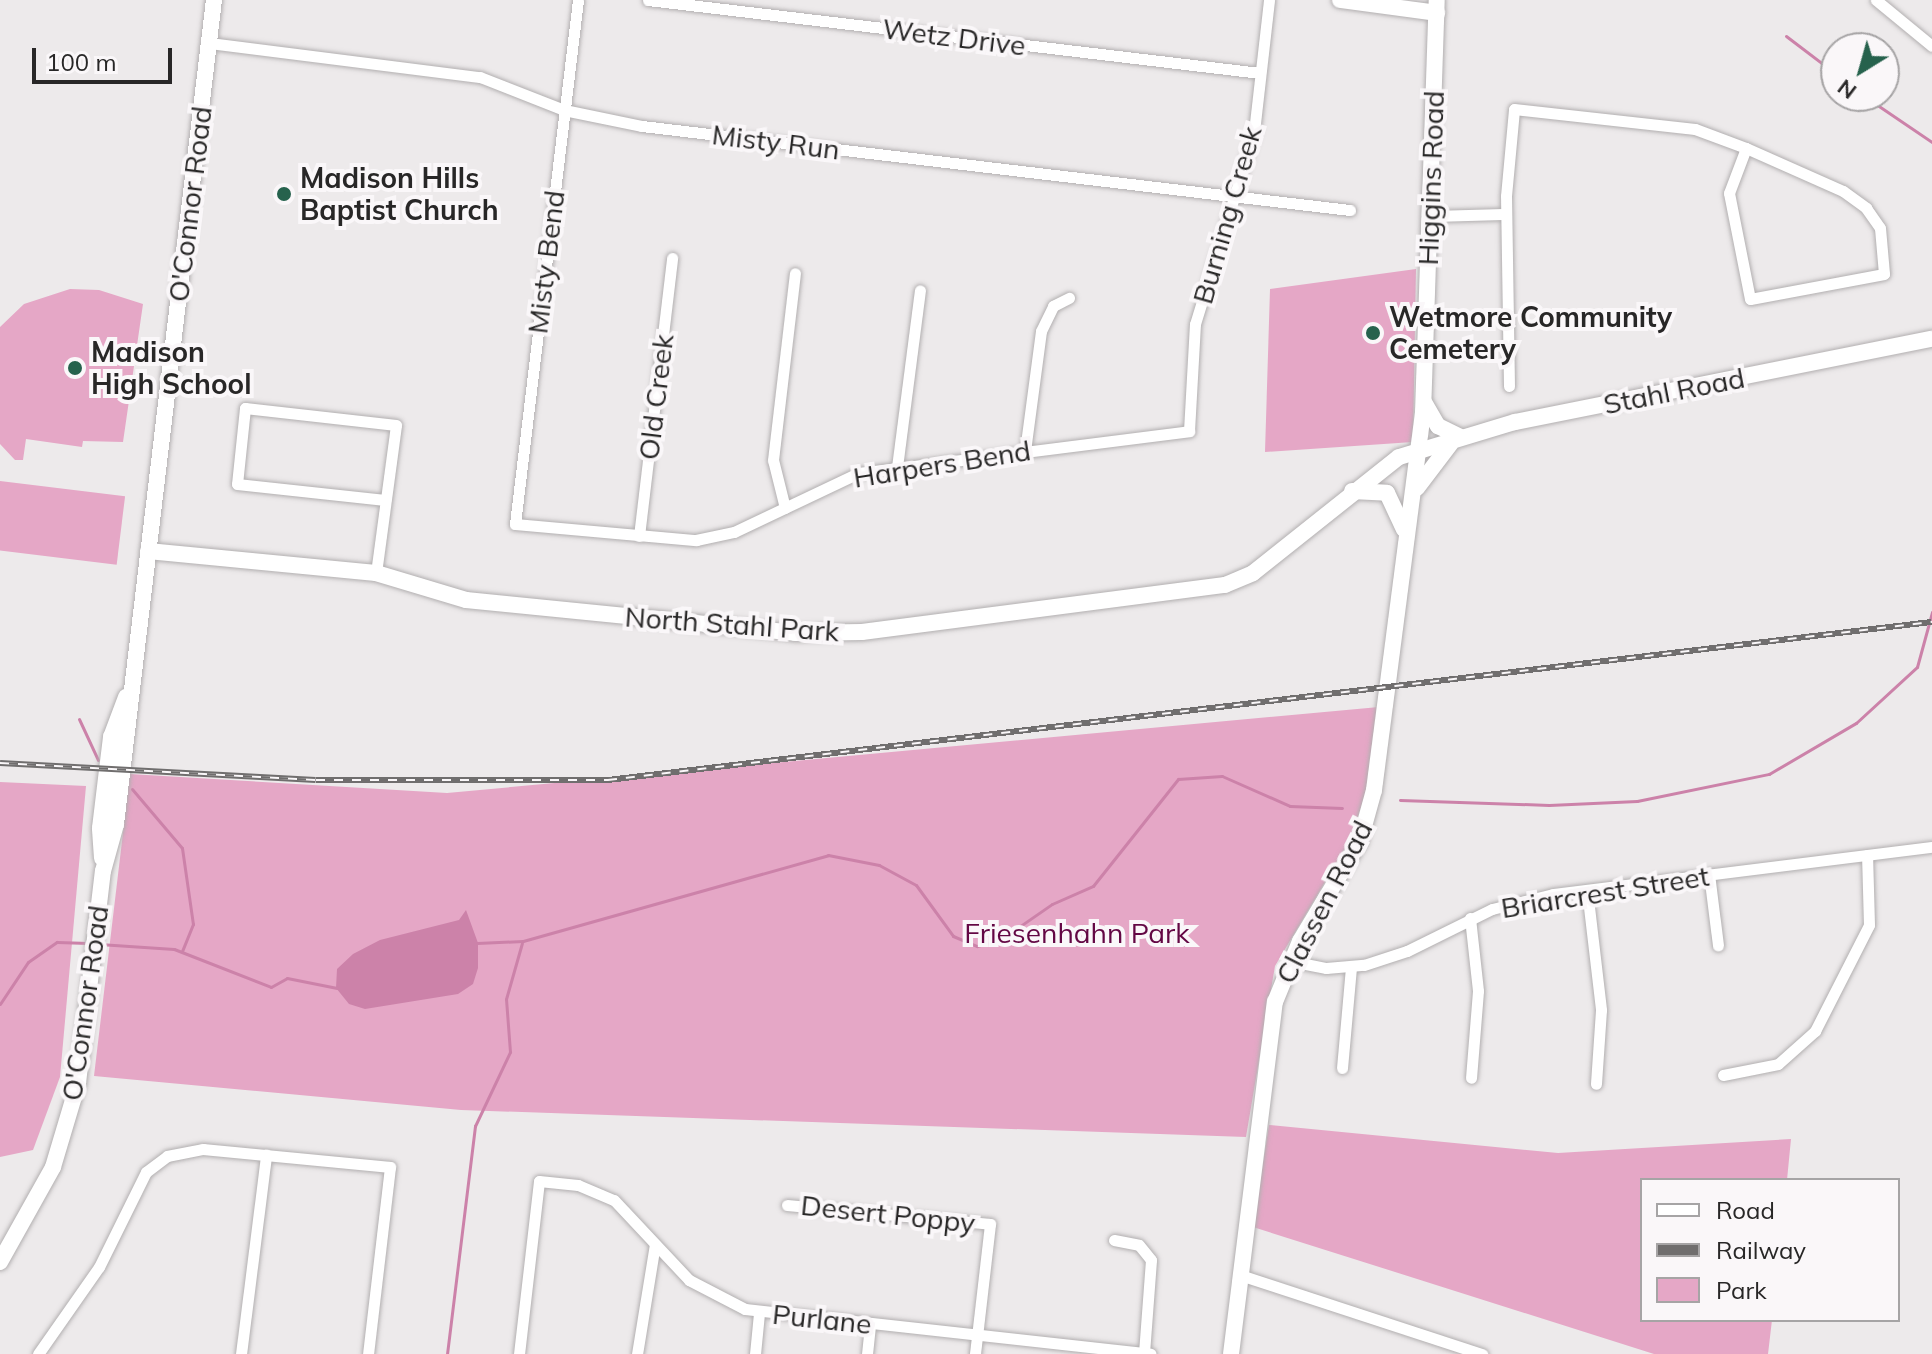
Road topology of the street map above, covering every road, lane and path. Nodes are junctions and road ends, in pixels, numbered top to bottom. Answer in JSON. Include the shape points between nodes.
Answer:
{"nodes":[{"id":1,"x":214,"y":0,"type":"edge"},
{"id":2,"x":578,"y":0,"type":"edge"},
{"id":3,"x":648,"y":0,"type":"edge"},
{"id":4,"x":1269,"y":0,"type":"edge"},
{"id":5,"x":1340,"y":0,"type":"edge"},
{"id":6,"x":1876,"y":0,"type":"edge"},
{"id":7,"x":1437,"y":6,"type":"edge"},
{"id":8,"x":209,"y":43,"type":"junction"},
{"id":9,"x":1932,"y":46,"type":"edge"},
{"id":10,"x":1260,"y":73,"type":"junction"},
{"id":11,"x":564,"y":110,"type":"junction"},
{"id":12,"x":1746,"y":148,"type":"junction"},
{"id":13,"x":1235,"y":196,"type":"junction"},
{"id":14,"x":1350,"y":210,"type":"dead end"},
{"id":15,"x":1506,"y":214,"type":"junction"},
{"id":16,"x":1430,"y":216,"type":"junction"},
{"id":17,"x":672,"y":258,"type":"dead end"},
{"id":18,"x":795,"y":273,"type":"dead end"},
{"id":19,"x":920,"y":290,"type":"dead end"},
{"id":20,"x":1069,"y":298,"type":"dead end"},
{"id":21,"x":1932,"y":339,"type":"edge"},
{"id":22,"x":1509,"y":386,"type":"dead end"},
{"id":23,"x":1423,"y":400,"type":"junction"},
{"id":24,"x":1189,"y":431,"type":"joint"},
{"id":25,"x":1459,"y":438,"type":"junction"},
{"id":26,"x":1025,"y":451,"type":"junction"},
{"id":27,"x":1418,"y":451,"type":"junction"},
{"id":28,"x":897,"y":467,"type":"junction"},
{"id":29,"x":1350,"y":492,"type":"junction"},
{"id":30,"x":1412,"y":496,"type":"junction"},
{"id":31,"x":385,"y":500,"type":"junction"},
{"id":32,"x":785,"y":508,"type":"junction"},
{"id":33,"x":515,"y":524,"type":"joint"},
{"id":34,"x":1405,"y":532,"type":"junction"},
{"id":35,"x":639,"y":536,"type":"junction"},
{"id":36,"x":148,"y":551,"type":"junction"},
{"id":37,"x":376,"y":573,"type":"junction"},
{"id":38,"x":1932,"y":847,"type":"edge"},
{"id":39,"x":1867,"y":855,"type":"junction"},
{"id":40,"x":1709,"y":874,"type":"junction"},
{"id":41,"x":1587,"y":890,"type":"junction"},
{"id":42,"x":1470,"y":918,"type":"junction"},
{"id":43,"x":1718,"y":945,"type":"dead end"},
{"id":44,"x":1290,"y":961,"type":"junction"},
{"id":45,"x":1351,"y":967,"type":"junction"},
{"id":46,"x":1342,"y":1068,"type":"dead end"},
{"id":47,"x":1723,"y":1075,"type":"dead end"},
{"id":48,"x":1471,"y":1078,"type":"dead end"},
{"id":49,"x":1596,"y":1084,"type":"dead end"},
{"id":50,"x":266,"y":1155,"type":"junction"},
{"id":51,"x":787,"y":1205,"type":"dead end"},
{"id":52,"x":1114,"y":1240,"type":"dead end"},
{"id":53,"x":655,"y":1244,"type":"junction"},
{"id":54,"x":0,"y":1262,"type":"edge"},
{"id":55,"x":1240,"y":1275,"type":"junction"},
{"id":56,"x":759,"y":1313,"type":"junction"},
{"id":57,"x":870,"y":1323,"type":"junction"},
{"id":58,"x":977,"y":1334,"type":"junction"},
{"id":59,"x":1090,"y":1350,"type":"edge"},
{"id":60,"x":1144,"y":1353,"type":"edge"},
{"id":61,"x":38,"y":1354,"type":"edge"},
{"id":62,"x":241,"y":1354,"type":"edge"},
{"id":63,"x":368,"y":1354,"type":"edge"},
{"id":64,"x":519,"y":1354,"type":"edge"},
{"id":65,"x":637,"y":1354,"type":"edge"},
{"id":66,"x":755,"y":1354,"type":"edge"},
{"id":67,"x":867,"y":1354,"type":"edge"},
{"id":68,"x":975,"y":1354,"type":"edge"},
{"id":69,"x":1151,"y":1354,"type":"edge"},
{"id":70,"x":1231,"y":1354,"type":"edge"},
{"id":71,"x":1482,"y":1354,"type":"edge"}],
"edges":[{"from":1,"to":8,"type":"street","name":"O'Connor Road"},
{"from":2,"to":11,"type":"street","name":"Misty Bend"},
{"from":3,"to":10,"type":"street","name":"Wetz Drive"},
{"from":4,"to":10,"type":"street","name":"Burning Creek"},
{"from":5,"to":7,"type":"street"},
{"from":6,"to":9,"type":"street"},
{"from":7,"to":16,"type":"street","name":"Higgins Road"},
{"from":8,"to":11,"type":"street","name":"Misty Run","via":[[480,77]]},
{"from":8,"to":36,"type":"street","name":"O'Connor Road"},
{"from":10,"to":13,"type":"street","name":"Burning Creek","via":[[1254,132]]},
{"from":11,"to":13,"type":"street","name":"Misty Run","via":[[642,126]]},
{"from":11,"to":33,"type":"street","name":"Misty Bend"},
{"from":12,"to":12,"type":"street","via":[[1843,191],[1866,208],[1880,228],[1884,274],[1750,299],[1729,193]]},
{"from":12,"to":15,"type":"street","via":[[1695,129],[1514,109]]},
{"from":13,"to":14,"type":"street","name":"Misty Run"},
{"from":13,"to":24,"type":"street","name":"Burning Creek","via":[[1195,324]]},
{"from":15,"to":16,"type":"street"},
{"from":15,"to":22,"type":"street"},
{"from":16,"to":23,"type":"street","name":"Higgins Road"},
{"from":17,"to":35,"type":"street","name":"Old Creek"},
{"from":18,"to":32,"type":"street","via":[[773,460]]},
{"from":19,"to":28,"type":"street"},
{"from":20,"to":26,"type":"street","via":[[1053,306],[1041,331]]},
{"from":21,"to":25,"type":"street","name":"Stahl Road"},
{"from":23,"to":25,"type":"street","via":[[1438,426]]},
{"from":23,"to":27,"type":"street","name":"Higgins Road"},
{"from":24,"to":26,"type":"street","name":"Harpers Bend"},
{"from":25,"to":27,"type":"street","name":"Stahl Road"},
{"from":25,"to":30,"type":"street","via":[[1437,455]]},
{"from":26,"to":28,"type":"street","name":"Harpers Bend"},
{"from":27,"to":29,"type":"street","name":"North Stahl Park","via":[[1381,467]]},
{"from":27,"to":30,"type":"street","name":"Classen Road"},
{"from":28,"to":32,"type":"street","name":"Harpers Bend","via":[[845,478]]},
{"from":29,"to":34,"type":"street","via":[[1387,493]]},
{"from":29,"to":37,"type":"street","name":"North Stahl Park","via":[[1265,564],[1225,585],[837,635],[466,600]]},
{"from":30,"to":34,"type":"street","name":"Classen Road"},
{"from":31,"to":31,"type":"street","via":[[396,425],[245,408],[237,484]]},
{"from":31,"to":37,"type":"street"},
{"from":32,"to":35,"type":"street","name":"Harpers Bend","via":[[722,536]]},
{"from":33,"to":35,"type":"street","name":"Harpers Bend"},
{"from":34,"to":44,"type":"street","name":"Classen Road","via":[[1368,821]]},
{"from":36,"to":37,"type":"street","name":"North Stahl Park"},
{"from":36,"to":54,"type":"street","name":"O'Connor Road","via":[[129,693],[119,727],[78,1083],[58,1155]]},
{"from":38,"to":39,"type":"street","name":"Briarcrest Street"},
{"from":39,"to":40,"type":"street","name":"Briarcrest Street"},
{"from":39,"to":47,"type":"street","via":[[1869,925],[1815,1031],[1778,1064]]},
{"from":40,"to":41,"type":"street","name":"Briarcrest Street"},
{"from":40,"to":43,"type":"street"},
{"from":41,"to":42,"type":"street","name":"Briarcrest Street","via":[[1522,900]]},
{"from":41,"to":49,"type":"street","via":[[1601,1010]]},
{"from":42,"to":45,"type":"street","name":"Briarcrest Street","via":[[1407,951]]},
{"from":42,"to":48,"type":"street","via":[[1478,991]]},
{"from":44,"to":45,"type":"street","name":"Briarcrest Street"},
{"from":44,"to":55,"type":"street","name":"Classen Road","via":[[1271,1025]]},
{"from":45,"to":46,"type":"street"},
{"from":50,"to":61,"type":"street","via":[[186,1149],[156,1163],[139,1184],[99,1267]]},
{"from":50,"to":62,"type":"street"},
{"from":50,"to":63,"type":"street","via":[[390,1167]]},
{"from":51,"to":58,"type":"street","name":"Desert Poppy","via":[[990,1224]]},
{"from":52,"to":60,"type":"street","via":[[1139,1245],[1151,1260]]},
{"from":53,"to":56,"type":"street","name":"Purlane","via":[[702,1290]]},
{"from":53,"to":64,"type":"street","name":"Purlane","via":[[634,1217],[595,1189],[539,1181]]},
{"from":53,"to":65,"type":"street"},
{"from":55,"to":70,"type":"street","name":"Classen Road"},
{"from":55,"to":71,"type":"street"},
{"from":56,"to":57,"type":"street","name":"Purlane"},
{"from":56,"to":66,"type":"street"},
{"from":57,"to":58,"type":"street","name":"Purlane"},
{"from":57,"to":67,"type":"street"},
{"from":58,"to":59,"type":"street","name":"Purlane"},
{"from":58,"to":68,"type":"street"},
{"from":59,"to":60,"type":"street","name":"Purlane"},
{"from":60,"to":69,"type":"street","name":"Purlane"}]}
